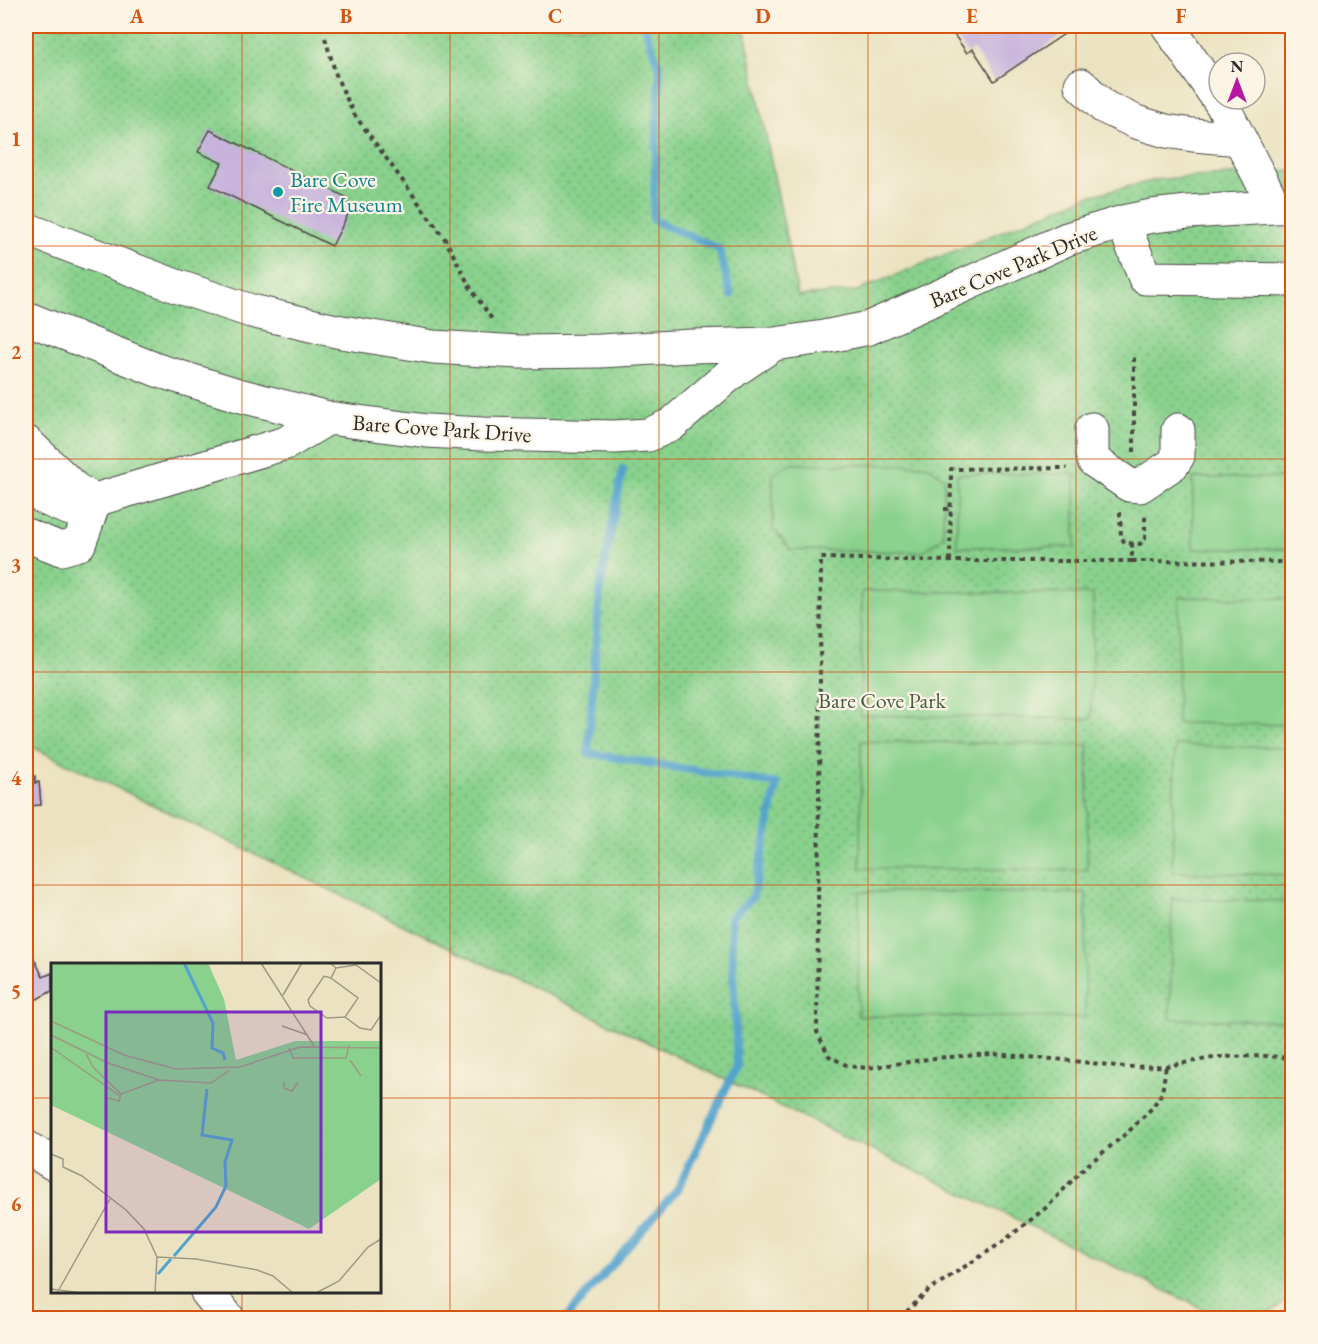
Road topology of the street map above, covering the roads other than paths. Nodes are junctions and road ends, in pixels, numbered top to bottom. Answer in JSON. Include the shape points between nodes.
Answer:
{"nodes":[{"id":1,"x":1168,"y":26,"type":"edge"},
{"id":2,"x":1081,"y":85,"type":"dead end"},
{"id":3,"x":1240,"y":139,"type":"junction"},
{"id":4,"x":1284,"y":207,"type":"edge"},
{"id":5,"x":1123,"y":222,"type":"junction"},
{"id":6,"x":26,"y":228,"type":"edge"},
{"id":7,"x":1293,"y":280,"type":"edge"},
{"id":8,"x":26,"y":318,"type":"edge"},
{"id":9,"x":774,"y":344,"type":"junction"},
{"id":10,"x":328,"y":418,"type":"junction"},
{"id":11,"x":1092,"y":429,"type":"dead end"},
{"id":12,"x":1178,"y":430,"type":"dead end"},
{"id":13,"x":26,"y":442,"type":"edge"},
{"id":14,"x":26,"y":486,"type":"edge"},
{"id":15,"x":92,"y":508,"type":"junction"},
{"id":16,"x":26,"y":535,"type":"edge"},
{"id":17,"x":26,"y":1147,"type":"edge"},
{"id":18,"x":51,"y":1162,"type":"edge"},
{"id":19,"x":208,"y":1293,"type":"edge"},
{"id":20,"x":228,"y":1318,"type":"edge"}],
"edges":[{"from":1,"to":3,"type":"street"},
{"from":2,"to":3,"type":"street","via":[[1104,107],[1136,123],[1193,135]]},
{"from":3,"to":4,"type":"street"},
{"from":4,"to":5,"type":"street","name":"Bare Cove Park Drive","via":[[1188,212]]},
{"from":5,"to":7,"type":"street","via":[[1145,278]]},
{"from":5,"to":9,"type":"street","name":"Bare Cove Park Drive","via":[[1067,239],[869,328]]},
{"from":6,"to":9,"type":"street","name":"Bare Cove Park Drive","via":[[176,286],[251,310],[336,331],[433,347],[519,352]]},
{"from":8,"to":10,"type":"street","name":"Bare Cove Park Drive","via":[[157,370]]},
{"from":9,"to":10,"type":"street","name":"Bare Cove Park Drive","via":[[735,370],[670,425],[648,435],[427,431]]},
{"from":10,"to":15,"type":"street","via":[[286,442]]},
{"from":11,"to":12,"type":"street","via":[[1094,461],[1129,485],[1140,486],[1173,464],[1178,456]]},
{"from":13,"to":15,"type":"street"},
{"from":14,"to":15,"type":"street","via":[[63,508]]},
{"from":15,"to":16,"type":"street","via":[[80,544],[62,549]]},
{"from":17,"to":18,"type":"street"},
{"from":19,"to":20,"type":"street"}]}
